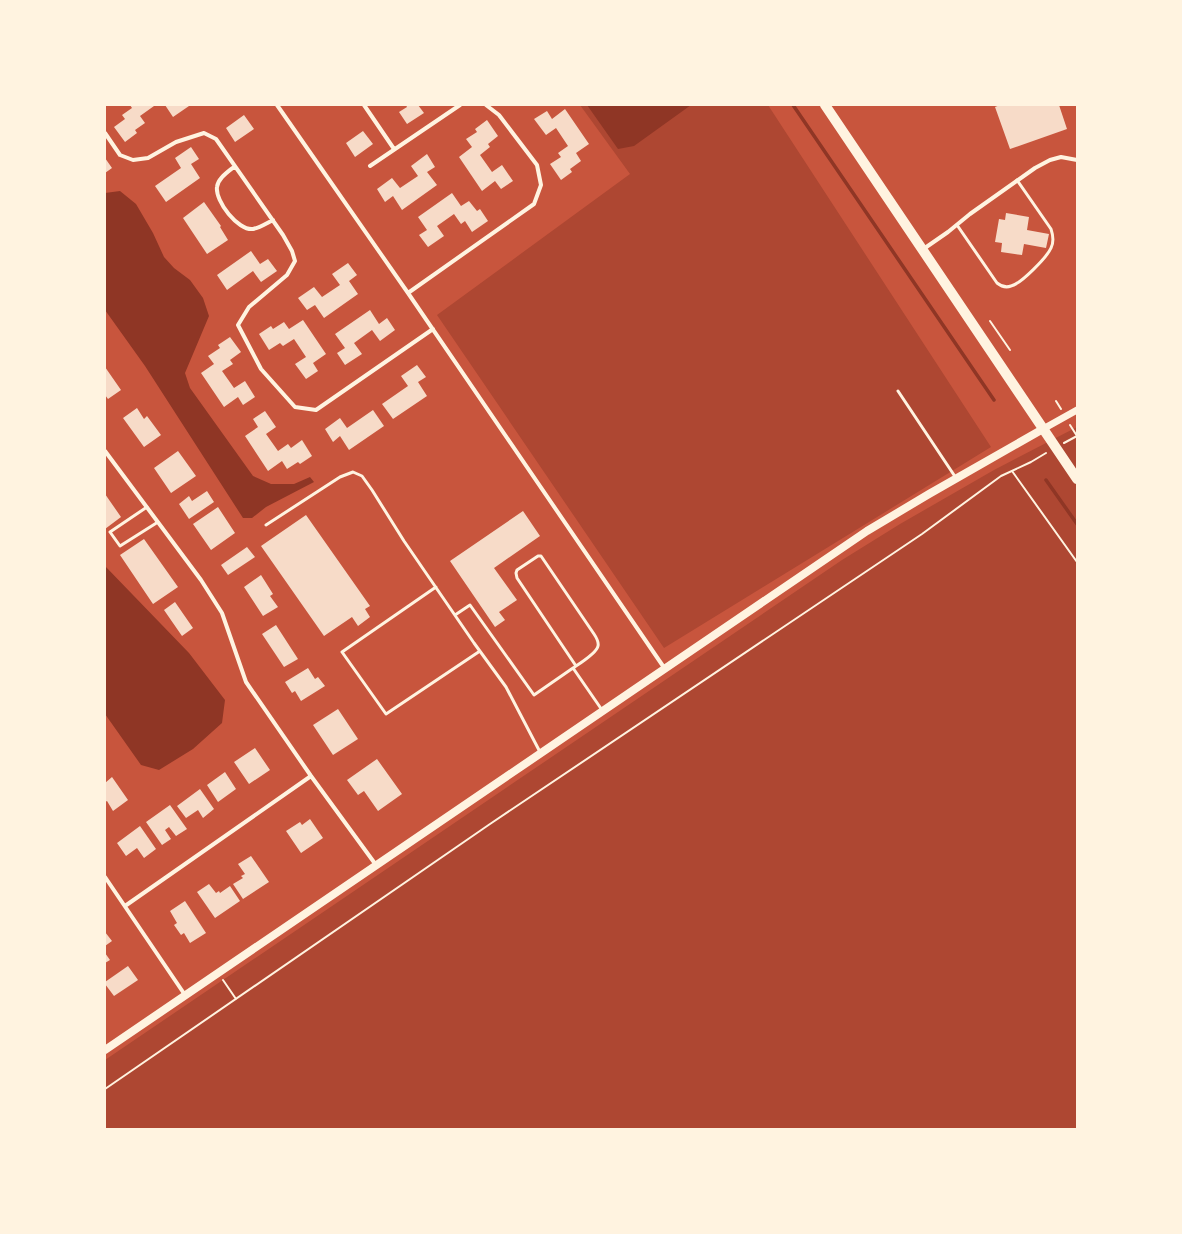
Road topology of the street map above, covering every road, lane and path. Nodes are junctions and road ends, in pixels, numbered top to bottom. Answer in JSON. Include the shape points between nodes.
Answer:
{"nodes":[{"id":1,"x":277,"y":105,"type":"edge"},
{"id":2,"x":364,"y":105,"type":"edge"},
{"id":3,"x":460,"y":105,"type":"edge"},
{"id":4,"x":486,"y":105,"type":"edge"},
{"id":5,"x":825,"y":105,"type":"edge"},
{"id":6,"x":105,"y":134,"type":"edge"},
{"id":7,"x":394,"y":149,"type":"junction"},
{"id":8,"x":1077,"y":160,"type":"edge"},
{"id":9,"x":235,"y":166,"type":"junction"},
{"id":10,"x":370,"y":166,"type":"dead end"},
{"id":11,"x":1017,"y":180,"type":"junction"},
{"id":12,"x":273,"y":220,"type":"junction"},
{"id":13,"x":957,"y":225,"type":"junction"},
{"id":14,"x":922,"y":250,"type":"junction"},
{"id":15,"x":408,"y":293,"type":"junction"},
{"id":16,"x":990,"y":321,"type":"dead end"},
{"id":17,"x":433,"y":329,"type":"junction"},
{"id":18,"x":1010,"y":350,"type":"dead end"},
{"id":19,"x":898,"y":390,"type":"dead end"},
{"id":20,"x":1077,"y":410,"type":"edge"},
{"id":21,"x":1043,"y":429,"type":"junction"},
{"id":22,"x":105,"y":451,"type":"edge"},
{"id":23,"x":1037,"y":458,"type":"dead end"},
{"id":24,"x":1012,"y":471,"type":"junction"},
{"id":25,"x":956,"y":478,"type":"junction"},
{"id":26,"x":1077,"y":479,"type":"edge"},
{"id":27,"x":147,"y":507,"type":"junction"},
{"id":28,"x":158,"y":522,"type":"junction"},
{"id":29,"x":266,"y":525,"type":"dead end"},
{"id":30,"x":1077,"y":562,"type":"edge"},
{"id":31,"x":436,"y":587,"type":"junction"},
{"id":32,"x":455,"y":615,"type":"junction"},
{"id":33,"x":480,"y":651,"type":"junction"},
{"id":34,"x":574,"y":667,"type":"junction"},
{"id":35,"x":665,"y":669,"type":"junction"},
{"id":36,"x":603,"y":711,"type":"junction"},
{"id":37,"x":541,"y":753,"type":"junction"},
{"id":38,"x":311,"y":776,"type":"junction"},
{"id":39,"x":376,"y":866,"type":"junction"},
{"id":40,"x":105,"y":877,"type":"edge"},
{"id":41,"x":125,"y":906,"type":"junction"},
{"id":42,"x":218,"y":973,"type":"junction"},
{"id":43,"x":185,"y":996,"type":"junction"},
{"id":44,"x":236,"y":999,"type":"junction"},
{"id":45,"x":105,"y":1050,"type":"edge"},
{"id":46,"x":105,"y":1089,"type":"edge"}],
"edges":[{"from":1,"to":15,"type":"street"},
{"from":2,"to":7,"type":"street"},
{"from":3,"to":7,"type":"street"},
{"from":4,"to":15,"type":"street","via":[[499,115],[537,165],[541,185],[534,204]]},
{"from":5,"to":14,"type":"main road"},
{"from":6,"to":9,"type":"street","via":[[120,155],[133,160],[148,158],[176,142],[204,133],[216,139]]},
{"from":7,"to":10,"type":"street"},
{"from":8,"to":11,"type":"street","via":[[1061,157],[1050,160]]},
{"from":9,"to":12,"type":"street"},
{"from":9,"to":12,"type":"street","via":[[221,178],[217,187],[218,197],[224,209],[244,229],[253,229]]},
{"from":11,"to":13,"type":"street"},
{"from":11,"to":13,"type":"lane","via":[[1054,236],[1046,255],[1016,284],[1003,287],[997,283]]},
{"from":12,"to":17,"type":"street","via":[[292,251],[295,261],[287,275],[249,307],[238,325],[261,369],[295,407],[316,410]]},
{"from":13,"to":14,"type":"street"},
{"from":14,"to":21,"type":"main road"},
{"from":15,"to":17,"type":"street"},
{"from":16,"to":18,"type":"path"},
{"from":17,"to":35,"type":"street"},
{"from":19,"to":25,"type":"lane"},
{"from":20,"to":21,"type":"street"},
{"from":21,"to":25,"type":"main road"},
{"from":21,"to":26,"type":"main road"},
{"from":22,"to":27,"type":"street"},
{"from":23,"to":24,"type":"path"},
{"from":24,"to":30,"type":"path"},
{"from":24,"to":44,"type":"path","via":[[987,485],[922,534],[490,824]]},
{"from":25,"to":35,"type":"main road","via":[[867,531]]},
{"from":27,"to":28,"type":"street"},
{"from":27,"to":28,"type":"lane","via":[[110,532],[120,546]]},
{"from":28,"to":38,"type":"street","via":[[222,613],[246,682]]},
{"from":29,"to":31,"type":"lane","via":[[340,477],[353,472],[362,476]]},
{"from":31,"to":32,"type":"lane"},
{"from":31,"to":33,"type":"lane","via":[[342,652],[386,714]]},
{"from":32,"to":33,"type":"lane"},
{"from":32,"to":34,"type":"lane","via":[[470,605],[534,695]]},
{"from":33,"to":37,"type":"lane","via":[[506,687]]},
{"from":34,"to":34,"type":"lane","via":[[596,651],[598,641],[541,556],[538,556],[517,570],[517,578]]},
{"from":34,"to":36,"type":"lane"},
{"from":35,"to":36,"type":"main road"},
{"from":36,"to":37,"type":"main road"},
{"from":37,"to":39,"type":"main road"},
{"from":38,"to":39,"type":"street"},
{"from":38,"to":41,"type":"street"},
{"from":39,"to":42,"type":"main road"},
{"from":40,"to":41,"type":"street"},
{"from":41,"to":43,"type":"street"},
{"from":42,"to":43,"type":"main road"},
{"from":42,"to":44,"type":"path"},
{"from":43,"to":45,"type":"main road"},
{"from":44,"to":46,"type":"path"}]}
